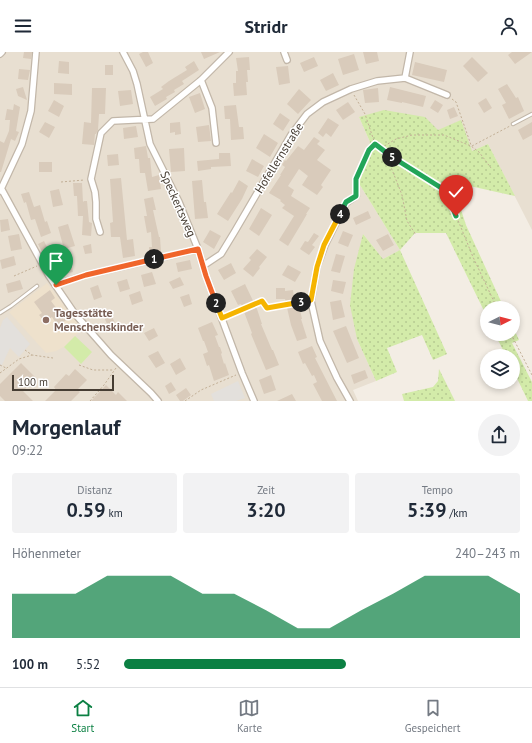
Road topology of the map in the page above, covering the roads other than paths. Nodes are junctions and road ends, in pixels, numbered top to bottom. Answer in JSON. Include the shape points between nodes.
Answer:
{"nodes":[{"id":1,"x":2,"y":52,"type":"edge"},
{"id":2,"x":36,"y":52,"type":"edge"},
{"id":3,"x":123,"y":52,"type":"edge"},
{"id":4,"x":229,"y":52,"type":"edge"},
{"id":5,"x":284,"y":52,"type":"edge"},
{"id":6,"x":410,"y":52,"type":"edge"},
{"id":7,"x":0,"y":54,"type":"edge"},
{"id":8,"x":287,"y":60,"type":"dead end"},
{"id":9,"x":405,"y":78,"type":"junction"},
{"id":10,"x":201,"y":80,"type":"junction"},
{"id":11,"x":447,"y":95,"type":"road end"},
{"id":12,"x":532,"y":114,"type":"edge"},
{"id":13,"x":145,"y":120,"type":"junction"},
{"id":14,"x":513,"y":124,"type":"road end"},
{"id":15,"x":216,"y":143,"type":"dead end"},
{"id":16,"x":1,"y":190,"type":"edge"},
{"id":17,"x":356,"y":196,"type":"road end"},
{"id":18,"x":100,"y":232,"type":"dead end"},
{"id":19,"x":198,"y":249,"type":"junction"},
{"id":20,"x":203,"y":266,"type":"junction"},
{"id":21,"x":56,"y":285,"type":"junction"},
{"id":22,"x":37,"y":286,"type":"dead end"},
{"id":23,"x":0,"y":313,"type":"edge"},
{"id":24,"x":158,"y":401,"type":"edge"},
{"id":25,"x":254,"y":401,"type":"edge"},
{"id":26,"x":350,"y":401,"type":"edge"}],
"edges":[{"from":1,"to":7,"type":"street"},
{"from":2,"to":16,"type":"street","via":[[31,111],[22,144]]},
{"from":3,"to":13,"type":"street","name":"Speckertsweg","via":[[133,71]]},
{"from":4,"to":10,"type":"street"},
{"from":5,"to":8,"type":"street"},
{"from":6,"to":9,"type":"street"},
{"from":9,"to":11,"type":"street","name":"Hofellernstraße"},
{"from":9,"to":20,"type":"street","name":"Hofellernstraße","via":[[377,81],[351,89],[323,102],[307,114],[291,135],[221,254]]},
{"from":10,"to":13,"type":"street","via":[[153,119]]},
{"from":10,"to":15,"type":"street","via":[[212,108]]},
{"from":12,"to":14,"type":"lane"},
{"from":13,"to":18,"type":"street","via":[[113,122],[101,132],[91,179]]},
{"from":13,"to":19,"type":"street","name":"Speckertsweg","via":[[150,144],[179,202]]},
{"from":16,"to":21,"type":"street"},
{"from":17,"to":26,"type":"street","via":[[346,202],[324,245],[311,300],[320,341]]},
{"from":19,"to":20,"type":"street","name":"Speckertsweg"},
{"from":19,"to":21,"type":"street","via":[[86,275]]},
{"from":20,"to":25,"type":"street","name":"Speckertsweg"},
{"from":21,"to":24,"type":"street","via":[[75,314],[111,355]]},
{"from":22,"to":23,"type":"lane"}]}
